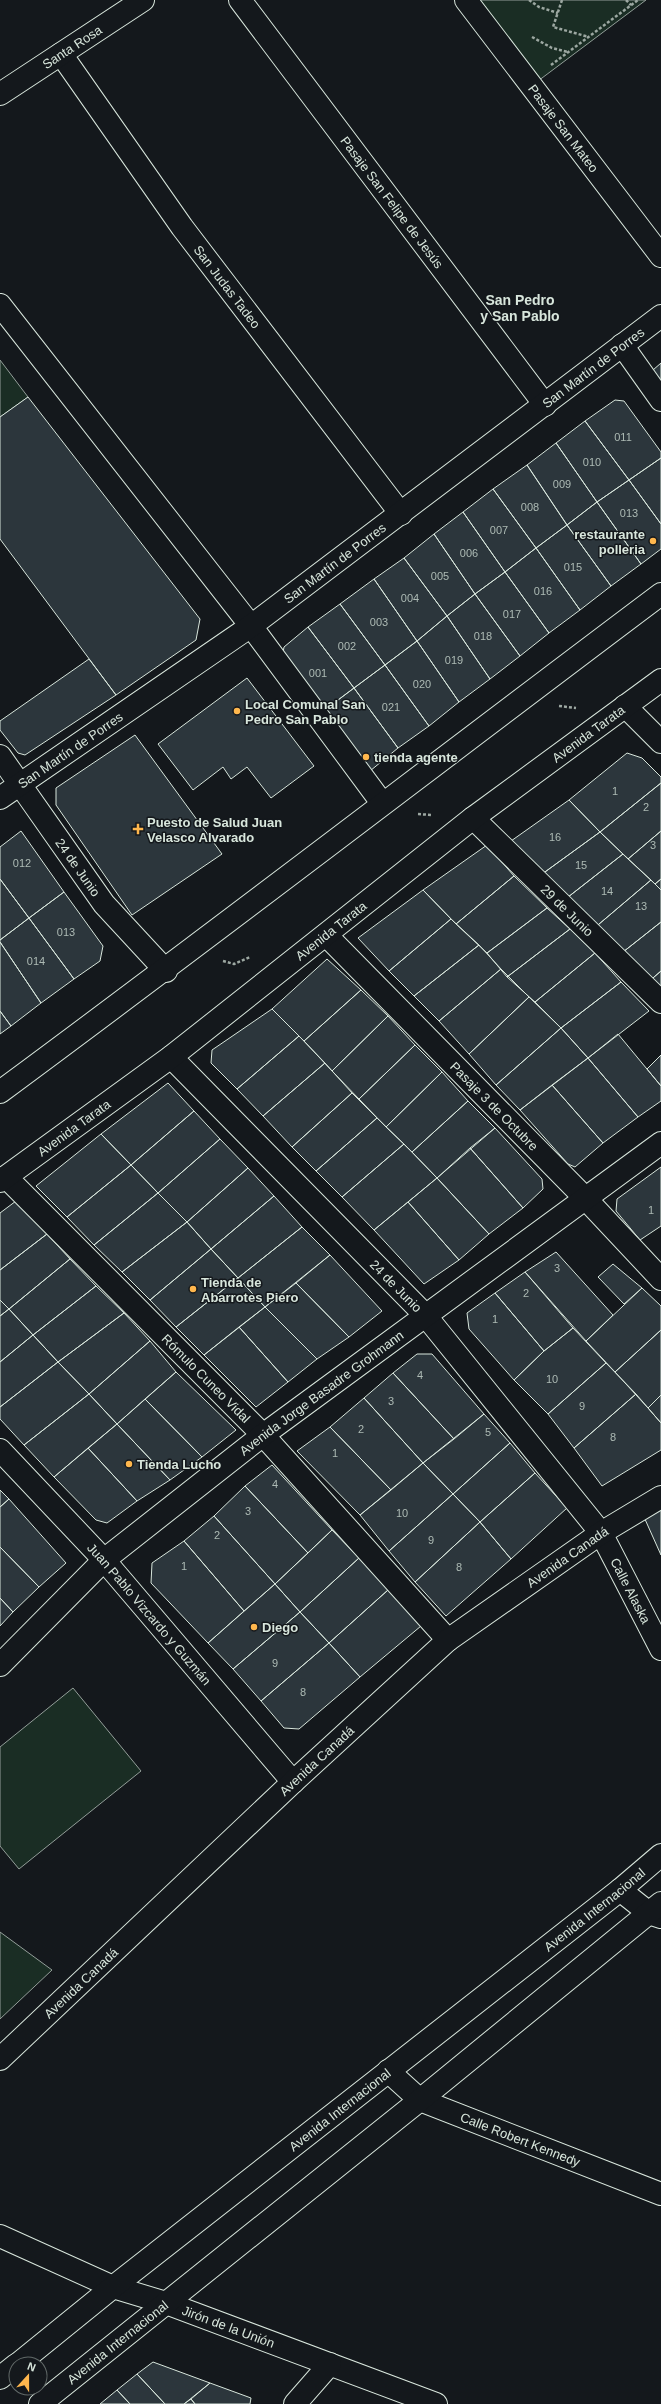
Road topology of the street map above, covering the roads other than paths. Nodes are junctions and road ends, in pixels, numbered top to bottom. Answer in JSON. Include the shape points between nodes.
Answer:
{"nodes":[{"id":1,"x":143,"y":0,"type":"edge"},
{"id":2,"x":240,"y":0,"type":"edge"},
{"id":3,"x":466,"y":0,"type":"edge"},
{"id":4,"x":61,"y":54,"type":"junction"},
{"id":5,"x":0,"y":94,"type":"edge"},
{"id":6,"x":661,"y":256,"type":"edge"},
{"id":7,"x":0,"y":305,"type":"edge"},
{"id":8,"x":661,"y":316,"type":"edge"},
{"id":9,"x":622,"y":346,"type":"junction"},
{"id":10,"x":661,"y":400,"type":"edge"},
{"id":11,"x":545,"y":404,"type":"junction"},
{"id":12,"x":401,"y":514,"type":"junction"},
{"id":13,"x":661,"y":594,"type":"edge"},
{"id":14,"x":251,"y":626,"type":"junction"},
{"id":15,"x":661,"y":680,"type":"edge"},
{"id":16,"x":625,"y":706,"type":"junction"},
{"id":17,"x":661,"y":742,"type":"edge"},
{"id":18,"x":0,"y":756,"type":"edge"},
{"id":19,"x":20,"y":783,"type":"junction"},
{"id":20,"x":0,"y":798,"type":"edge"},
{"id":21,"x":382,"y":803,"type":"junction"},
{"id":22,"x":473,"y":818,"type":"junction"},
{"id":23,"x":326,"y":935,"type":"junction"},
{"id":24,"x":166,"y":971,"type":"junction"},
{"id":25,"x":661,"y":1002,"type":"edge"},
{"id":26,"x":171,"y":1058,"type":"junction"},
{"id":27,"x":0,"y":1092,"type":"edge"},
{"id":28,"x":661,"y":1143,"type":"edge"},
{"id":29,"x":3,"y":1179,"type":"edge"},
{"id":30,"x":586,"y":1199,"type":"junction"},
{"id":31,"x":661,"y":1279,"type":"edge"},
{"id":32,"x":425,"y":1315,"type":"junction"},
{"id":33,"x":263,"y":1435,"type":"junction"},
{"id":34,"x":0,"y":1450,"type":"edge"},
{"id":35,"x":661,"y":1497,"type":"edge"},
{"id":36,"x":601,"y":1533,"type":"junction"},
{"id":37,"x":104,"y":1560,"type":"junction"},
{"id":38,"x":448,"y":1640,"type":"junction"},
{"id":39,"x":661,"y":1649,"type":"edge"},
{"id":40,"x":0,"y":1665,"type":"edge"},
{"id":41,"x":293,"y":1782,"type":"junction"},
{"id":42,"x":661,"y":1855,"type":"edge"},
{"id":43,"x":620,"y":1890,"type":"junction"},
{"id":44,"x":657,"y":1911,"type":"edge"},
{"id":45,"x":0,"y":2059,"type":"edge"},
{"id":46,"x":388,"y":2071,"type":"junction"},
{"id":47,"x":420,"y":2100,"type":"junction"},
{"id":48,"x":661,"y":2194,"type":"edge"},
{"id":49,"x":0,"y":2236,"type":"edge"},
{"id":50,"x":113,"y":2287,"type":"junction"},
{"id":51,"x":166,"y":2303,"type":"junction"},
{"id":52,"x":28,"y":2356,"type":"edge"},
{"id":53,"x":330,"y":2364,"type":"junction"},
{"id":54,"x":8,"y":2372,"type":"edge"},
{"id":55,"x":0,"y":2378,"type":"edge"},
{"id":56,"x":40,"y":2404,"type":"edge"},
{"id":57,"x":296,"y":2404,"type":"edge"},
{"id":58,"x":436,"y":2404,"type":"edge"}],
"edges":[{"from":1,"to":4,"type":"main road","name":"Santa Rosa"},
{"from":2,"to":11,"type":"main road","name":"Pasaje San Felipe de Jesús"},
{"from":3,"to":6,"type":"main road","name":"Pasaje San Mateo"},
{"from":4,"to":5,"type":"main road","name":"Santa Rosa"},
{"from":4,"to":12,"type":"main road","name":"San Judas Tadeo","via":[[182,227]]},
{"from":7,"to":14,"type":"main road"},
{"from":8,"to":9,"type":"main road","name":"San Martín de Porres"},
{"from":9,"to":10,"type":"main road"},
{"from":9,"to":11,"type":"main road","name":"San Martín de Porres"},
{"from":11,"to":12,"type":"main road","name":"San Martín de Porres"},
{"from":12,"to":14,"type":"main road","name":"San Martín de Porres"},
{"from":13,"to":21,"type":"main road"},
{"from":14,"to":19,"type":"main road","name":"San Martín de Porres"},
{"from":14,"to":21,"type":"main road"},
{"from":15,"to":16,"type":"main road","name":"Avenida Tarata"},
{"from":16,"to":17,"type":"main road"},
{"from":16,"to":22,"type":"main road","name":"Avenida Tarata"},
{"from":18,"to":19,"type":"main road","name":"24 de Junio"},
{"from":19,"to":20,"type":"main road","name":"San Martín de Porres"},
{"from":19,"to":24,"type":"main road","name":"24 de Junio","via":[[104,904]]},
{"from":21,"to":24,"type":"main road"},
{"from":22,"to":23,"type":"main road","name":"Avenida Tarata"},
{"from":22,"to":25,"type":"main road","name":"29 de Junio"},
{"from":23,"to":26,"type":"main road","name":"Avenida Tarata"},
{"from":23,"to":30,"type":"main road","name":"Pasaje 3 de Octubre"},
{"from":24,"to":27,"type":"main road"},
{"from":26,"to":29,"type":"main road","name":"Avenida Tarata"},
{"from":26,"to":32,"type":"main road","name":"24 de Junio"},
{"from":28,"to":30,"type":"main road","name":"Avenida Jorge Basadre Grohmann"},
{"from":29,"to":33,"type":"main road","name":"Rómulo Cuneo Vidal"},
{"from":30,"to":31,"type":"main road","name":"Pasaje 3 de Octubre"},
{"from":30,"to":32,"type":"main road","name":"Avenida Jorge Basadre Grohmann"},
{"from":32,"to":33,"type":"main road","name":"Avenida Jorge Basadre Grohmann"},
{"from":32,"to":36,"type":"main road","name":"24 de Junio"},
{"from":33,"to":37,"type":"main road","name":"Avenida Jorge Basadre Grohmann"},
{"from":33,"to":38,"type":"main road","name":"Rómulo Cuneo Vidal"},
{"from":34,"to":37,"type":"main road","name":"Juan Pablo Vizcardo y Guzmán"},
{"from":35,"to":36,"type":"main road","name":"Avenida Canadá"},
{"from":36,"to":38,"type":"main road","name":"Avenida Canadá"},
{"from":36,"to":39,"type":"main road","name":"Calle Alaska"},
{"from":37,"to":40,"type":"main road","name":"Avenida Jorge Basadre Grohmann"},
{"from":37,"to":41,"type":"main road","name":"Juan Pablo Vizcardo y Guzmán"},
{"from":38,"to":41,"type":"main road","name":"Avenida Canadá"},
{"from":41,"to":45,"type":"main road","name":"Avenida Canadá"},
{"from":42,"to":43,"type":"main road","name":"Avenida Internacional"},
{"from":43,"to":44,"type":"main road"},
{"from":43,"to":46,"type":"main road","name":"Avenida Internacional"},
{"from":44,"to":47,"type":"main road","name":"Avenida Internacional"},
{"from":46,"to":47,"type":"main road","name":"Calle Robert Kennedy"},
{"from":46,"to":50,"type":"main road","name":"Avenida Internacional"},
{"from":47,"to":48,"type":"main road","name":"Calle Robert Kennedy"},
{"from":47,"to":51,"type":"main road","name":"Avenida Internacional"},
{"from":49,"to":50,"type":"main road","name":"Jirón de la Unión"},
{"from":50,"to":51,"type":"main road","name":"Jirón de la Unión"},
{"from":50,"to":52,"type":"main road","name":"Avenida Internacional"},
{"from":51,"to":53,"type":"main road","name":"Jirón de la Unión"},
{"from":51,"to":56,"type":"main road","name":"Avenida Internacional"},
{"from":53,"to":57,"type":"main road"},
{"from":53,"to":58,"type":"main road","name":"Jirón de la Unión"},
{"from":54,"to":55,"type":"main road","name":"Avenida Internacional"}]}
